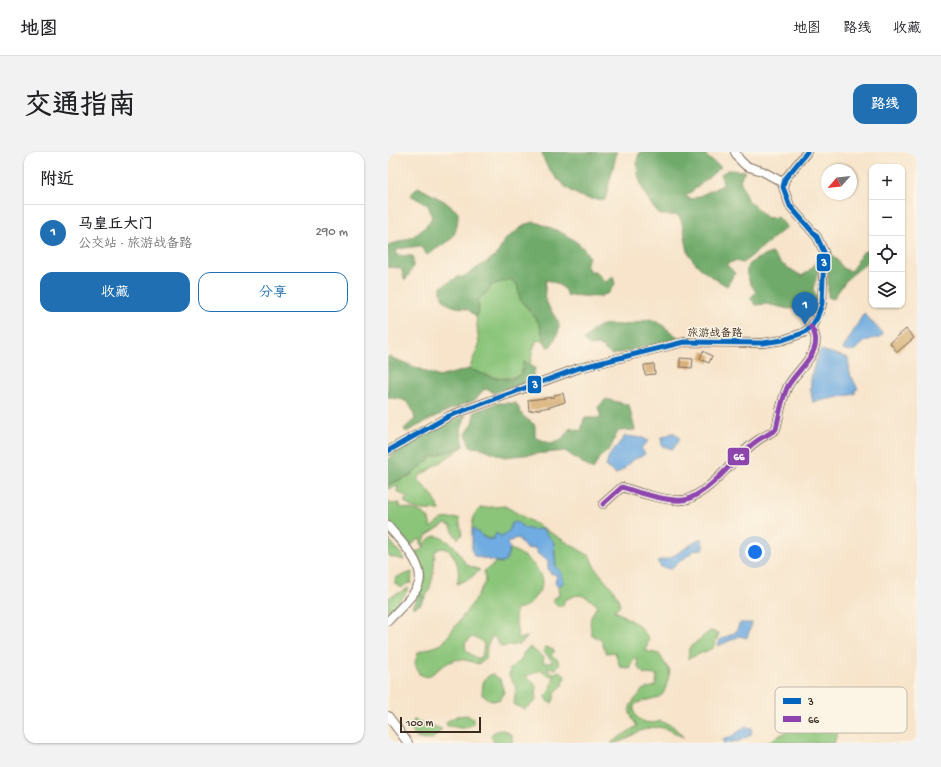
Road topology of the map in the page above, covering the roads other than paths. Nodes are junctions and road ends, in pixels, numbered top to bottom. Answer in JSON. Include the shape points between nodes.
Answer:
{"nodes":[{"id":1,"x":735,"y":152,"type":"edge"},
{"id":2,"x":807,"y":152,"type":"edge"},
{"id":3,"x":784,"y":182,"type":"junction"},
{"id":4,"x":810,"y":327,"type":"junction"},
{"id":5,"x":388,"y":451,"type":"edge"},
{"id":6,"x":603,"y":504,"type":"dead end"},
{"id":7,"x":388,"y":526,"type":"edge"},
{"id":8,"x":388,"y":621,"type":"edge"},
{"id":9,"x":388,"y":716,"type":"edge"},
{"id":10,"x":408,"y":743,"type":"edge"}],
"edges":[{"from":1,"to":3,"type":"street","via":[[746,166]]},
{"from":2,"to":3,"type":"street"},
{"from":3,"to":4,"type":"street","via":[[784,192],[790,206],[821,242],[824,252],[822,304],[817,318]]},
{"from":4,"to":5,"type":"street","name":"旅游战备路","via":[[783,340],[763,343],[684,342],[579,368],[449,416]]},
{"from":4,"to":6,"type":"street","via":[[816,338],[815,348],[811,358],[787,387],[776,429],[771,434],[758,440],[713,482],[687,500],[650,497],[622,487]]},
{"from":7,"to":8,"type":"street","via":[[413,559],[420,577],[417,588]]},
{"from":9,"to":10,"type":"street"}]}
